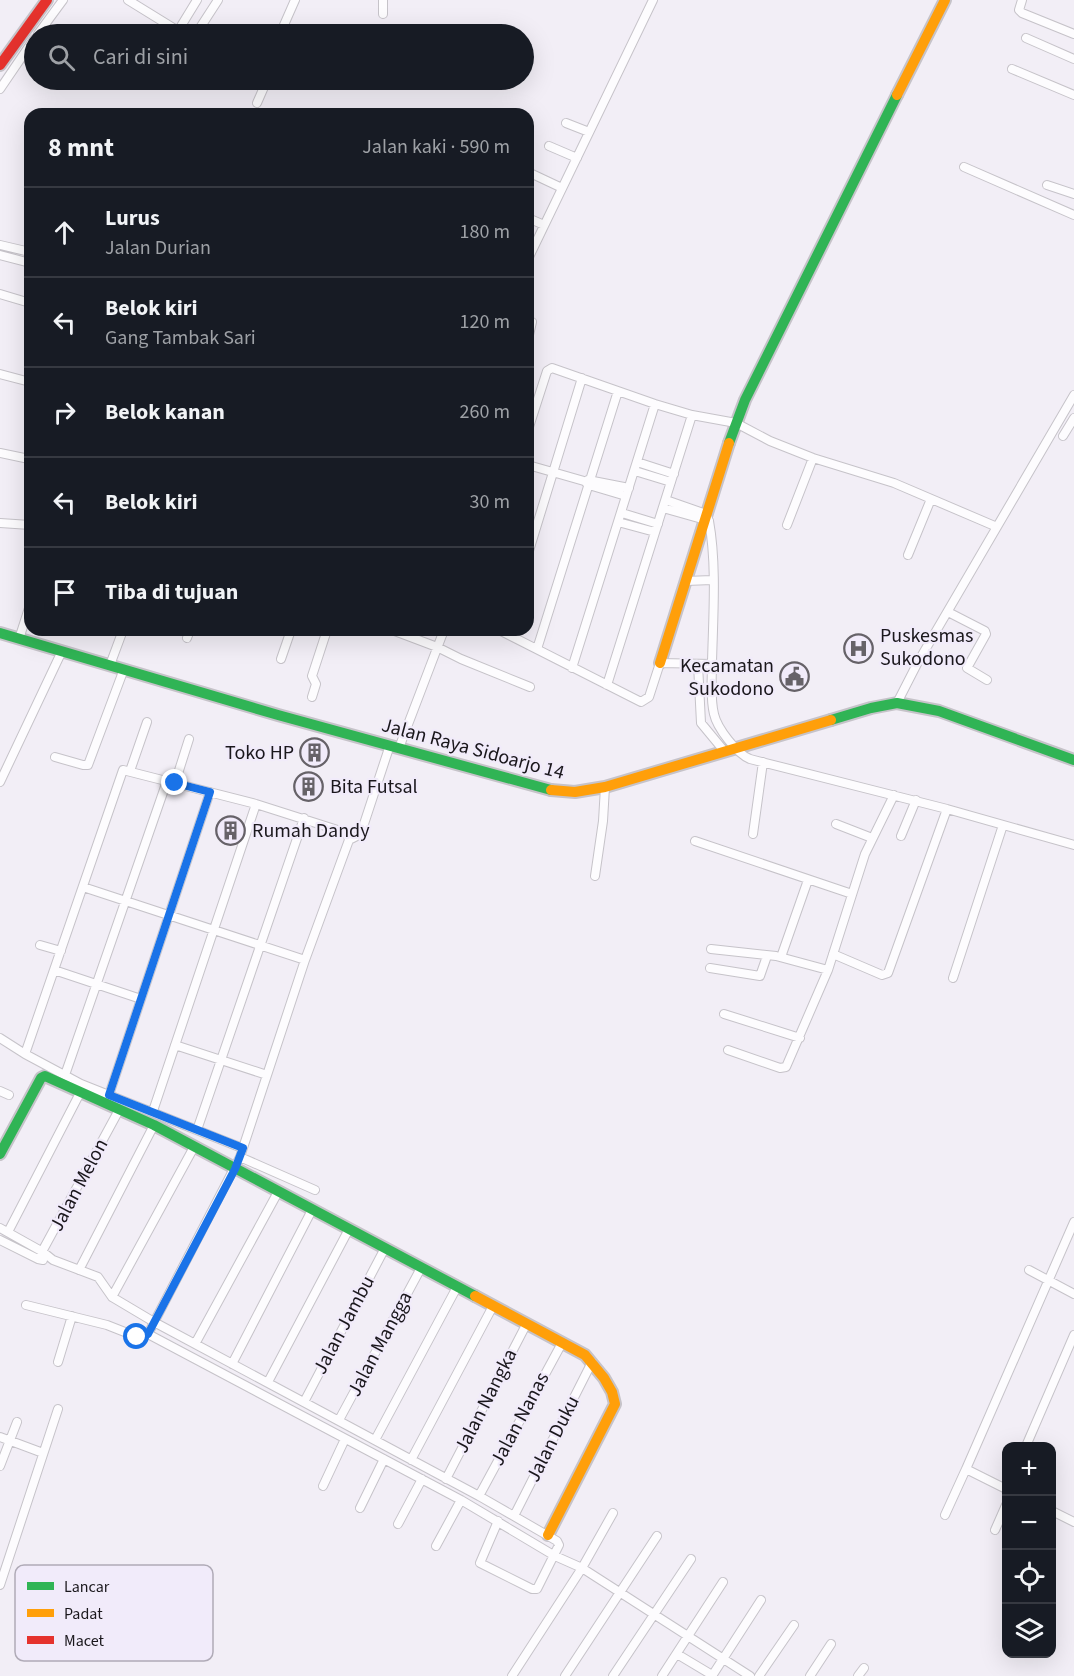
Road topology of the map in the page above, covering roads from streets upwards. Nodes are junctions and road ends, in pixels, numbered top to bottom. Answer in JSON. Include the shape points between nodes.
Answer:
{"nodes":[{"id":1,"x":47,"y":0,"type":"edge"},
{"id":2,"x":63,"y":0,"type":"edge"},
{"id":3,"x":128,"y":0,"type":"edge"},
{"id":4,"x":197,"y":0,"type":"edge"},
{"id":5,"x":218,"y":0,"type":"edge"},
{"id":6,"x":295,"y":0,"type":"edge"},
{"id":7,"x":383,"y":0,"type":"edge"},
{"id":8,"x":653,"y":0,"type":"edge"},
{"id":9,"x":945,"y":0,"type":"edge"},
{"id":10,"x":1022,"y":0,"type":"edge"},
{"id":11,"x":383,"y":14,"type":"dead end"},
{"id":12,"x":30,"y":24,"type":"edge"},
{"id":13,"x":45,"y":24,"type":"edge"},
{"id":14,"x":167,"y":24,"type":"edge"},
{"id":15,"x":185,"y":24,"type":"edge"},
{"id":16,"x":202,"y":24,"type":"edge"},
{"id":17,"x":284,"y":24,"type":"edge"},
{"id":18,"x":24,"y":32,"type":"edge"},
{"id":19,"x":1074,"y":34,"type":"edge"},
{"id":20,"x":1026,"y":38,"type":"dead end"},
{"id":21,"x":24,"y":54,"type":"edge"},
{"id":22,"x":1074,"y":59,"type":"edge"},
{"id":23,"x":0,"y":65,"type":"edge"},
{"id":24,"x":1012,"y":69,"type":"dead end"},
{"id":25,"x":0,"y":89,"type":"edge"},
{"id":26,"x":263,"y":90,"type":"edge"},
{"id":27,"x":1074,"y":95,"type":"edge"},
{"id":28,"x":257,"y":103,"type":"dead end"},
{"id":29,"x":566,"y":123,"type":"dead end"},
{"id":30,"x":589,"y":132,"type":"junction"},
{"id":31,"x":549,"y":146,"type":"dead end"},
{"id":32,"x":577,"y":158,"type":"junction"},
{"id":33,"x":964,"y":168,"type":"dead end"},
{"id":34,"x":534,"y":175,"type":"edge"},
{"id":35,"x":1047,"y":185,"type":"dead end"},
{"id":36,"x":562,"y":188,"type":"junction"},
{"id":37,"x":1074,"y":194,"type":"edge"},
{"id":38,"x":1074,"y":215,"type":"edge"},
{"id":39,"x":534,"y":221,"type":"edge"},
{"id":40,"x":544,"y":225,"type":"junction"},
{"id":41,"x":0,"y":245,"type":"edge"},
{"id":42,"x":534,"y":246,"type":"edge"},
{"id":43,"x":24,"y":251,"type":"edge"},
{"id":44,"x":0,"y":255,"type":"edge"},
{"id":45,"x":24,"y":261,"type":"edge"},
{"id":46,"x":0,"y":294,"type":"edge"},
{"id":47,"x":24,"y":301,"type":"edge"},
{"id":48,"x":0,"y":374,"type":"edge"},
{"id":49,"x":582,"y":378,"type":"junction"},
{"id":50,"x":24,"y":380,"type":"edge"},
{"id":51,"x":618,"y":391,"type":"junction"},
{"id":52,"x":1074,"y":395,"type":"edge"},
{"id":53,"x":655,"y":404,"type":"junction"},
{"id":54,"x":534,"y":412,"type":"edge"},
{"id":55,"x":692,"y":415,"type":"junction"},
{"id":56,"x":1074,"y":418,"type":"edge"},
{"id":57,"x":736,"y":423,"type":"junction"},
{"id":58,"x":1063,"y":436,"type":"dead end"},
{"id":59,"x":0,"y":453,"type":"edge"},
{"id":60,"x":24,"y":458,"type":"edge"},
{"id":61,"x":813,"y":458,"type":"junction"},
{"id":62,"x":637,"y":462,"type":"junction"},
{"id":63,"x":534,"y":467,"type":"edge"},
{"id":64,"x":635,"y":471,"type":"junction"},
{"id":65,"x":554,"y":472,"type":"junction"},
{"id":66,"x":672,"y":478,"type":"junction"},
{"id":67,"x":588,"y":481,"type":"junction"},
{"id":68,"x":628,"y":492,"type":"junction"},
{"id":69,"x":931,"y":499,"type":"junction"},
{"id":70,"x":665,"y":504,"type":"junction"},
{"id":71,"x":621,"y":513,"type":"junction"},
{"id":72,"x":706,"y":519,"type":"junction"},
{"id":73,"x":618,"y":522,"type":"junction"},
{"id":74,"x":0,"y":523,"type":"edge"},
{"id":75,"x":24,"y":525,"type":"edge"},
{"id":76,"x":787,"y":525,"type":"dead end"},
{"id":77,"x":998,"y":527,"type":"junction"},
{"id":78,"x":657,"y":528,"type":"junction"},
{"id":79,"x":534,"y":535,"type":"edge"},
{"id":80,"x":908,"y":555,"type":"dead end"},
{"id":81,"x":686,"y":580,"type":"junction"},
{"id":82,"x":712,"y":580,"type":"junction"},
{"id":83,"x":948,"y":612,"type":"junction"},
{"id":84,"x":24,"y":624,"type":"edge"},
{"id":85,"x":0,"y":633,"type":"edge"},
{"id":86,"x":121,"y":636,"type":"edge"},
{"id":87,"x":289,"y":636,"type":"edge"},
{"id":88,"x":325,"y":636,"type":"edge"},
{"id":89,"x":408,"y":636,"type":"edge"},
{"id":90,"x":442,"y":636,"type":"edge"},
{"id":91,"x":511,"y":636,"type":"edge"},
{"id":92,"x":19,"y":639,"type":"junction"},
{"id":93,"x":437,"y":647,"type":"junction"},
{"id":94,"x":537,"y":650,"type":"junction"},
{"id":95,"x":62,"y":651,"type":"junction"},
{"id":96,"x":281,"y":659,"type":"dead end"},
{"id":97,"x":660,"y":663,"type":"junction"},
{"id":98,"x":698,"y":663,"type":"junction"},
{"id":99,"x":712,"y":664,"type":"junction"},
{"id":100,"x":110,"y":665,"type":"junction"},
{"id":101,"x":572,"y":668,"type":"junction"},
{"id":102,"x":124,"y":669,"type":"junction"},
{"id":103,"x":698,"y":680,"type":"junction"},
{"id":104,"x":987,"y":680,"type":"dead end"},
{"id":105,"x":711,"y":681,"type":"junction"},
{"id":106,"x":607,"y":685,"type":"junction"},
{"id":107,"x":530,"y":687,"type":"dead end"},
{"id":108,"x":312,"y":697,"type":"dead end"},
{"id":109,"x":897,"y":703,"type":"junction"},
{"id":110,"x":714,"y":716,"type":"junction"},
{"id":111,"x":147,"y":722,"type":"dead end"},
{"id":112,"x":701,"y":723,"type":"junction"},
{"id":113,"x":189,"y":740,"type":"dead end"},
{"id":114,"x":394,"y":747,"type":"junction"},
{"id":115,"x":736,"y":749,"type":"junction"},
{"id":116,"x":724,"y":752,"type":"junction"},
{"id":117,"x":55,"y":757,"type":"dead end"},
{"id":118,"x":1074,"y":760,"type":"edge"},
{"id":119,"x":763,"y":762,"type":"junction"},
{"id":120,"x":130,"y":771,"type":"junction"},
{"id":121,"x":0,"y":782,"type":"edge"},
{"id":122,"x":171,"y":782,"type":"junction"},
{"id":123,"x":604,"y":787,"type":"junction"},
{"id":124,"x":210,"y":792,"type":"junction"},
{"id":125,"x":894,"y":795,"type":"junction"},
{"id":126,"x":916,"y":800,"type":"junction"},
{"id":127,"x":256,"y":804,"type":"junction"},
{"id":128,"x":947,"y":808,"type":"junction"},
{"id":129,"x":304,"y":818,"type":"junction"},
{"id":130,"x":836,"y":824,"type":"dead end"},
{"id":131,"x":1003,"y":825,"type":"junction"},
{"id":132,"x":753,"y":834,"type":"dead end"},
{"id":133,"x":901,"y":836,"type":"dead end"},
{"id":134,"x":872,"y":838,"type":"junction"},
{"id":135,"x":349,"y":840,"type":"junction"},
{"id":136,"x":695,"y":841,"type":"dead end"},
{"id":137,"x":1074,"y":846,"type":"edge"},
{"id":138,"x":594,"y":876,"type":"dead end"},
{"id":139,"x":808,"y":880,"type":"junction"},
{"id":140,"x":82,"y":887,"type":"junction"},
{"id":141,"x":852,"y":894,"type":"junction"},
{"id":142,"x":127,"y":901,"type":"junction"},
{"id":143,"x":168,"y":916,"type":"junction"},
{"id":144,"x":213,"y":931,"type":"junction"},
{"id":145,"x":40,"y":945,"type":"dead end"},
{"id":146,"x":258,"y":945,"type":"junction"},
{"id":147,"x":711,"y":949,"type":"dead end"},
{"id":148,"x":61,"y":951,"type":"junction"},
{"id":149,"x":833,"y":954,"type":"junction"},
{"id":150,"x":767,"y":956,"type":"junction"},
{"id":151,"x":781,"y":957,"type":"junction"},
{"id":152,"x":305,"y":960,"type":"junction"},
{"id":153,"x":710,"y":968,"type":"dead end"},
{"id":154,"x":54,"y":970,"type":"junction"},
{"id":155,"x":828,"y":970,"type":"junction"},
{"id":156,"x":952,"y":978,"type":"dead end"},
{"id":157,"x":97,"y":984,"type":"junction"},
{"id":158,"x":141,"y":999,"type":"junction"},
{"id":159,"x":724,"y":1014,"type":"dead end"},
{"id":160,"x":0,"y":1038,"type":"edge"},
{"id":161,"x":800,"y":1038,"type":"junction"},
{"id":162,"x":175,"y":1045,"type":"junction"},
{"id":163,"x":728,"y":1050,"type":"dead end"},
{"id":164,"x":25,"y":1054,"type":"junction"},
{"id":165,"x":220,"y":1061,"type":"junction"},
{"id":166,"x":65,"y":1075,"type":"junction"},
{"id":167,"x":267,"y":1076,"type":"junction"},
{"id":168,"x":0,"y":1091,"type":"edge"},
{"id":169,"x":80,"y":1093,"type":"junction"},
{"id":170,"x":9,"y":1095,"type":"dead end"},
{"id":171,"x":109,"y":1095,"type":"junction"},
{"id":172,"x":119,"y":1110,"type":"junction"},
{"id":173,"x":153,"y":1112,"type":"junction"},
{"id":174,"x":154,"y":1125,"type":"junction"},
{"id":175,"x":197,"y":1130,"type":"junction"},
{"id":176,"x":194,"y":1147,"type":"junction"},
{"id":177,"x":241,"y":1152,"type":"junction"},
{"id":178,"x":0,"y":1155,"type":"edge"},
{"id":179,"x":235,"y":1169,"type":"junction"},
{"id":180,"x":315,"y":1190,"type":"dead end"},
{"id":181,"x":278,"y":1192,"type":"junction"},
{"id":182,"x":312,"y":1210,"type":"junction"},
{"id":183,"x":1074,"y":1222,"type":"edge"},
{"id":184,"x":0,"y":1227,"type":"edge"},
{"id":185,"x":349,"y":1229,"type":"junction"},
{"id":186,"x":8,"y":1232,"type":"junction"},
{"id":187,"x":0,"y":1240,"type":"edge"},
{"id":188,"x":384,"y":1248,"type":"junction"},
{"id":189,"x":41,"y":1255,"type":"junction"},
{"id":190,"x":421,"y":1268,"type":"junction"},
{"id":191,"x":79,"y":1270,"type":"junction"},
{"id":192,"x":1029,"y":1270,"type":"dead end"},
{"id":193,"x":1049,"y":1281,"type":"junction"},
{"id":194,"x":457,"y":1287,"type":"junction"},
{"id":195,"x":1074,"y":1294,"type":"edge"},
{"id":196,"x":112,"y":1297,"type":"junction"},
{"id":197,"x":26,"y":1305,"type":"dead end"},
{"id":198,"x":493,"y":1306,"type":"junction"},
{"id":199,"x":72,"y":1316,"type":"junction"},
{"id":200,"x":154,"y":1322,"type":"junction"},
{"id":201,"x":527,"y":1323,"type":"junction"},
{"id":202,"x":148,"y":1334,"type":"junction"},
{"id":203,"x":1074,"y":1335,"type":"edge"},
{"id":204,"x":562,"y":1343,"type":"junction"},
{"id":205,"x":195,"y":1344,"type":"junction"},
{"id":206,"x":58,"y":1362,"type":"dead end"},
{"id":207,"x":592,"y":1362,"type":"junction"},
{"id":208,"x":232,"y":1364,"type":"junction"},
{"id":209,"x":268,"y":1382,"type":"junction"},
{"id":210,"x":304,"y":1402,"type":"junction"},
{"id":211,"x":58,"y":1408,"type":"dead end"},
{"id":212,"x":339,"y":1420,"type":"junction"},
{"id":213,"x":17,"y":1422,"type":"dead end"},
{"id":214,"x":0,"y":1437,"type":"edge"},
{"id":215,"x":345,"y":1439,"type":"junction"},
{"id":216,"x":9,"y":1440,"type":"junction"},
{"id":217,"x":375,"y":1440,"type":"junction"},
{"id":218,"x":1028,"y":1442,"type":"edge"},
{"id":219,"x":44,"y":1452,"type":"junction"},
{"id":220,"x":384,"y":1459,"type":"junction"},
{"id":221,"x":411,"y":1460,"type":"junction"},
{"id":222,"x":0,"y":1466,"type":"edge"},
{"id":223,"x":966,"y":1469,"type":"junction"},
{"id":224,"x":422,"y":1479,"type":"junction"},
{"id":225,"x":446,"y":1479,"type":"junction"},
{"id":226,"x":323,"y":1486,"type":"dead end"},
{"id":227,"x":1002,"y":1487,"type":"edge"},
{"id":228,"x":479,"y":1496,"type":"junction"},
{"id":229,"x":462,"y":1500,"type":"junction"},
{"id":230,"x":360,"y":1508,"type":"dead end"},
{"id":231,"x":613,"y":1513,"type":"dead end"},
{"id":232,"x":1002,"y":1514,"type":"edge"},
{"id":233,"x":945,"y":1515,"type":"dead end"},
{"id":234,"x":1056,"y":1515,"type":"edge"},
{"id":235,"x":514,"y":1516,"type":"junction"},
{"id":236,"x":498,"y":1521,"type":"junction"},
{"id":237,"x":1074,"y":1522,"type":"edge"},
{"id":238,"x":398,"y":1524,"type":"dead end"},
{"id":239,"x":995,"y":1530,"type":"dead end"},
{"id":240,"x":548,"y":1535,"type":"junction"},
{"id":241,"x":657,"y":1536,"type":"dead end"},
{"id":242,"x":436,"y":1546,"type":"dead end"},
{"id":243,"x":555,"y":1556,"type":"junction"},
{"id":244,"x":691,"y":1559,"type":"dead end"},
{"id":245,"x":582,"y":1568,"type":"junction"},
{"id":246,"x":723,"y":1582,"type":"dead end"},
{"id":247,"x":0,"y":1586,"type":"edge"},
{"id":248,"x":621,"y":1592,"type":"junction"},
{"id":249,"x":761,"y":1600,"type":"dead end"},
{"id":250,"x":655,"y":1613,"type":"junction"},
{"id":251,"x":794,"y":1625,"type":"dead end"},
{"id":252,"x":688,"y":1637,"type":"junction"},
{"id":253,"x":831,"y":1644,"type":"dead end"},
{"id":254,"x":677,"y":1654,"type":"junction"},
{"id":255,"x":723,"y":1659,"type":"junction"},
{"id":256,"x":864,"y":1668,"type":"dead end"},
{"id":257,"x":512,"y":1676,"type":"edge"},
{"id":258,"x":564,"y":1676,"type":"edge"},
{"id":259,"x":613,"y":1676,"type":"edge"},
{"id":260,"x":662,"y":1676,"type":"edge"},
{"id":261,"x":712,"y":1676,"type":"edge"},
{"id":262,"x":750,"y":1676,"type":"edge"},
{"id":263,"x":759,"y":1676,"type":"edge"},
{"id":264,"x":810,"y":1676,"type":"edge"},
{"id":265,"x":858,"y":1676,"type":"edge"}],
"edges":[{"from":1,"to":12,"type":"street"},
{"from":2,"to":13,"type":"street"},
{"from":3,"to":14,"type":"street"},
{"from":4,"to":15,"type":"street"},
{"from":5,"to":16,"type":"street"},
{"from":6,"to":17,"type":"street"},
{"from":7,"to":11,"type":"street"},
{"from":8,"to":30,"type":"street"},
{"from":9,"to":57,"type":"street"},
{"from":10,"to":19,"type":"street","via":[[1022,13]]},
{"from":18,"to":23,"type":"street"},
{"from":20,"to":22,"type":"street"},
{"from":21,"to":25,"type":"street"},
{"from":24,"to":27,"type":"street"},
{"from":26,"to":28,"type":"street"},
{"from":29,"to":30,"type":"street"},
{"from":30,"to":32,"type":"street"},
{"from":31,"to":32,"type":"street"},
{"from":32,"to":36,"type":"street"},
{"from":33,"to":38,"type":"street"},
{"from":34,"to":36,"type":"street"},
{"from":35,"to":37,"type":"street"},
{"from":36,"to":40,"type":"street"},
{"from":39,"to":40,"type":"street"},
{"from":40,"to":42,"type":"street"},
{"from":41,"to":43,"type":"street"},
{"from":44,"to":45,"type":"street"},
{"from":46,"to":47,"type":"street"},
{"from":48,"to":50,"type":"street"},
{"from":49,"to":51,"type":"street"},
{"from":49,"to":54,"type":"street","via":[[549,368]]},
{"from":49,"to":65,"type":"street"},
{"from":51,"to":53,"type":"street"},
{"from":51,"to":67,"type":"street"},
{"from":52,"to":77,"type":"street"},
{"from":53,"to":55,"type":"street"},
{"from":53,"to":62,"type":"street"},
{"from":55,"to":57,"type":"street"},
{"from":55,"to":66,"type":"street"},
{"from":56,"to":58,"type":"street"},
{"from":57,"to":61,"type":"street"},
{"from":57,"to":72,"type":"street"},
{"from":59,"to":60,"type":"street"},
{"from":61,"to":69,"type":"street"},
{"from":61,"to":76,"type":"street"},
{"from":62,"to":64,"type":"street"},
{"from":62,"to":66,"type":"street"},
{"from":63,"to":65,"type":"street"},
{"from":64,"to":66,"type":"street"},
{"from":64,"to":68,"type":"street"},
{"from":65,"to":67,"type":"street"},
{"from":65,"to":79,"type":"street"},
{"from":66,"to":70,"type":"street"},
{"from":67,"to":68,"type":"street"},
{"from":67,"to":94,"type":"street"},
{"from":68,"to":71,"type":"street"},
{"from":69,"to":77,"type":"street"},
{"from":69,"to":80,"type":"street"},
{"from":70,"to":72,"type":"street"},
{"from":70,"to":78,"type":"street"},
{"from":71,"to":73,"type":"street"},
{"from":71,"to":78,"type":"street"},
{"from":72,"to":81,"type":"street"},
{"from":72,"to":82,"type":"street"},
{"from":73,"to":78,"type":"street"},
{"from":73,"to":101,"type":"street"},
{"from":74,"to":75,"type":"street"},
{"from":77,"to":83,"type":"street"},
{"from":78,"to":106,"type":"street"},
{"from":81,"to":82,"type":"street"},
{"from":81,"to":97,"type":"street"},
{"from":82,"to":99,"type":"street"},
{"from":83,"to":104,"type":"street","via":[[985,631],[966,668]]},
{"from":83,"to":109,"type":"street"},
{"from":84,"to":92,"type":"street"},
{"from":85,"to":92,"type":"street","name":"Jalan Raya Sidoarjo 14"},
{"from":86,"to":100,"type":"street"},
{"from":87,"to":96,"type":"street"},
{"from":88,"to":108,"type":"street","via":[[312,676],[316,684]]},
{"from":89,"to":93,"type":"street"},
{"from":90,"to":93,"type":"street"},
{"from":91,"to":94,"type":"street"},
{"from":92,"to":95,"type":"street","name":"Jalan Raya Sidoarjo 14"},
{"from":93,"to":107,"type":"street"},
{"from":93,"to":114,"type":"street"},
{"from":94,"to":101,"type":"street"},
{"from":95,"to":100,"type":"street","name":"Jalan Raya Sidoarjo 14"},
{"from":95,"to":121,"type":"street"},
{"from":97,"to":98,"type":"street"},
{"from":97,"to":106,"type":"street","via":[[644,702]]},
{"from":98,"to":99,"type":"street"},
{"from":98,"to":103,"type":"street"},
{"from":99,"to":105,"type":"street"},
{"from":100,"to":102,"type":"street","name":"Jalan Raya Sidoarjo 14"},
{"from":101,"to":106,"type":"street"},
{"from":102,"to":114,"type":"street","name":"Jalan Raya Sidoarjo 14"},
{"from":102,"to":117,"type":"street","via":[[88,765]]},
{"from":103,"to":105,"type":"street"},
{"from":103,"to":112,"type":"street"},
{"from":105,"to":110,"type":"street"},
{"from":109,"to":115,"type":"street","name":"Jalan Raya Sidoarjo 14"},
{"from":109,"to":118,"type":"street","name":"Jalan Raya Sidoarjo 14","via":[[939,711]]},
{"from":110,"to":112,"type":"street"},
{"from":110,"to":115,"type":"street"},
{"from":111,"to":120,"type":"street"},
{"from":112,"to":116,"type":"street"},
{"from":113,"to":122,"type":"street"},
{"from":114,"to":123,"type":"street","name":"Jalan Raya Sidoarjo 14","via":[[544,789],[573,793]]},
{"from":114,"to":135,"type":"street","via":[[362,830]]},
{"from":115,"to":116,"type":"street","name":"Jalan Raya Sidoarjo 14"},
{"from":115,"to":119,"type":"street","via":[[747,758]]},
{"from":116,"to":123,"type":"street","name":"Jalan Raya Sidoarjo 14"},
{"from":119,"to":125,"type":"street"},
{"from":119,"to":132,"type":"street"},
{"from":120,"to":122,"type":"street"},
{"from":120,"to":140,"type":"street","via":[[122,772]]},
{"from":122,"to":124,"type":"street"},
{"from":122,"to":142,"type":"street"},
{"from":123,"to":138,"type":"street"},
{"from":124,"to":127,"type":"street"},
{"from":124,"to":143,"type":"street"},
{"from":125,"to":126,"type":"street"},
{"from":125,"to":134,"type":"street"},
{"from":126,"to":128,"type":"street"},
{"from":126,"to":133,"type":"street"},
{"from":127,"to":129,"type":"street"},
{"from":127,"to":144,"type":"street"},
{"from":128,"to":131,"type":"street"},
{"from":128,"to":149,"type":"street","via":[[888,973],[882,975]]},
{"from":129,"to":135,"type":"street","via":[[347,833]]},
{"from":129,"to":146,"type":"street"},
{"from":130,"to":134,"type":"street"},
{"from":131,"to":137,"type":"street"},
{"from":131,"to":156,"type":"street"},
{"from":134,"to":141,"type":"street"},
{"from":135,"to":152,"type":"street"},
{"from":136,"to":139,"type":"street"},
{"from":139,"to":141,"type":"street"},
{"from":139,"to":151,"type":"street"},
{"from":140,"to":142,"type":"street"},
{"from":140,"to":148,"type":"street"},
{"from":141,"to":149,"type":"street"},
{"from":142,"to":143,"type":"street"},
{"from":142,"to":157,"type":"street"},
{"from":143,"to":144,"type":"street"},
{"from":143,"to":158,"type":"street"},
{"from":144,"to":146,"type":"street"},
{"from":144,"to":162,"type":"street"},
{"from":145,"to":148,"type":"street"},
{"from":146,"to":152,"type":"street"},
{"from":146,"to":165,"type":"street"},
{"from":147,"to":150,"type":"street"},
{"from":148,"to":154,"type":"street"},
{"from":149,"to":155,"type":"street"},
{"from":150,"to":151,"type":"street"},
{"from":150,"to":153,"type":"street","via":[[760,976]]},
{"from":151,"to":155,"type":"street"},
{"from":152,"to":167,"type":"street"},
{"from":154,"to":157,"type":"street"},
{"from":154,"to":164,"type":"street"},
{"from":155,"to":161,"type":"street"},
{"from":157,"to":158,"type":"street"},
{"from":157,"to":166,"type":"street"},
{"from":158,"to":171,"type":"street"},
{"from":159,"to":161,"type":"street"},
{"from":160,"to":164,"type":"street"},
{"from":161,"to":163,"type":"street","via":[[784,1069]]},
{"from":162,"to":165,"type":"street"},
{"from":162,"to":173,"type":"street"},
{"from":164,"to":166,"type":"street"},
{"from":165,"to":167,"type":"street"},
{"from":165,"to":175,"type":"street"},
{"from":166,"to":171,"type":"street"},
{"from":167,"to":177,"type":"street"},
{"from":168,"to":170,"type":"street"},
{"from":169,"to":172,"type":"street"},
{"from":169,"to":178,"type":"street","via":[[43,1077]]},
{"from":169,"to":186,"type":"street"},
{"from":171,"to":173,"type":"street"},
{"from":172,"to":174,"type":"street"},
{"from":172,"to":189,"type":"street","name":"Jalan Melon"},
{"from":173,"to":175,"type":"street"},
{"from":174,"to":176,"type":"street"},
{"from":174,"to":191,"type":"street"},
{"from":175,"to":177,"type":"street"},
{"from":176,"to":179,"type":"street"},
{"from":176,"to":196,"type":"street"},
{"from":177,"to":179,"type":"street"},
{"from":177,"to":180,"type":"street"},
{"from":179,"to":181,"type":"street"},
{"from":179,"to":200,"type":"street"},
{"from":181,"to":182,"type":"street"},
{"from":181,"to":205,"type":"street"},
{"from":182,"to":185,"type":"street"},
{"from":182,"to":208,"type":"street"},
{"from":183,"to":193,"type":"street"},
{"from":184,"to":186,"type":"street"},
{"from":185,"to":188,"type":"street"},
{"from":185,"to":209,"type":"street"},
{"from":186,"to":189,"type":"street"},
{"from":187,"to":189,"type":"street"},
{"from":188,"to":190,"type":"street"},
{"from":188,"to":210,"type":"street","name":"Jalan Jambu"},
{"from":189,"to":191,"type":"street"},
{"from":190,"to":194,"type":"street"},
{"from":190,"to":212,"type":"street","name":"Jalan Mangga"},
{"from":191,"to":196,"type":"street","via":[[98,1277]]},
{"from":192,"to":193,"type":"street"},
{"from":193,"to":195,"type":"street"},
{"from":193,"to":223,"type":"street"},
{"from":194,"to":198,"type":"street"},
{"from":194,"to":217,"type":"street"},
{"from":196,"to":200,"type":"street"},
{"from":197,"to":199,"type":"street"},
{"from":198,"to":201,"type":"street"},
{"from":198,"to":221,"type":"street"},
{"from":199,"to":202,"type":"street","via":[[140,1338]]},
{"from":199,"to":206,"type":"street"},
{"from":200,"to":202,"type":"street"},
{"from":200,"to":205,"type":"street"},
{"from":201,"to":204,"type":"street"},
{"from":201,"to":225,"type":"street","name":"Jalan Nangka"},
{"from":202,"to":215,"type":"street"},
{"from":203,"to":218,"type":"street"},
{"from":204,"to":207,"type":"street"},
{"from":204,"to":228,"type":"street","name":"Jalan Nanas"},
{"from":205,"to":208,"type":"street"},
{"from":207,"to":235,"type":"street","name":"Jalan Duku"},
{"from":207,"to":240,"type":"street","via":[[614,1395],[615,1404]]},
{"from":208,"to":209,"type":"street"},
{"from":209,"to":210,"type":"street"},
{"from":210,"to":212,"type":"street"},
{"from":211,"to":219,"type":"street"},
{"from":212,"to":217,"type":"street"},
{"from":213,"to":216,"type":"street"},
{"from":214,"to":216,"type":"street"},
{"from":215,"to":220,"type":"street"},
{"from":215,"to":226,"type":"street"},
{"from":216,"to":219,"type":"street"},
{"from":216,"to":222,"type":"street"},
{"from":217,"to":221,"type":"street"},
{"from":219,"to":247,"type":"street"},
{"from":220,"to":224,"type":"street"},
{"from":220,"to":230,"type":"street"},
{"from":221,"to":225,"type":"street"},
{"from":223,"to":227,"type":"street"},
{"from":223,"to":233,"type":"street"},
{"from":224,"to":229,"type":"street"},
{"from":224,"to":238,"type":"street"},
{"from":225,"to":228,"type":"street"},
{"from":228,"to":235,"type":"street"},
{"from":229,"to":236,"type":"street"},
{"from":229,"to":242,"type":"street"},
{"from":231,"to":245,"type":"street"},
{"from":232,"to":239,"type":"street"},
{"from":234,"to":237,"type":"street"},
{"from":235,"to":240,"type":"street"},
{"from":236,"to":243,"type":"street"},
{"from":236,"to":243,"type":"street","via":[[480,1563],[535,1590]]},
{"from":240,"to":243,"type":"street","via":[[559,1543]]},
{"from":241,"to":248,"type":"street"},
{"from":243,"to":245,"type":"street"},
{"from":244,"to":250,"type":"street"},
{"from":245,"to":248,"type":"street"},
{"from":245,"to":257,"type":"street"},
{"from":246,"to":252,"type":"street"},
{"from":248,"to":250,"type":"street"},
{"from":248,"to":258,"type":"street"},
{"from":249,"to":255,"type":"street"},
{"from":250,"to":252,"type":"street"},
{"from":250,"to":259,"type":"street"},
{"from":251,"to":263,"type":"street"},
{"from":252,"to":254,"type":"street"},
{"from":252,"to":255,"type":"street"},
{"from":253,"to":264,"type":"street"},
{"from":254,"to":260,"type":"street"},
{"from":254,"to":261,"type":"street"},
{"from":255,"to":261,"type":"street"},
{"from":255,"to":262,"type":"street"},
{"from":256,"to":265,"type":"street"}]}
